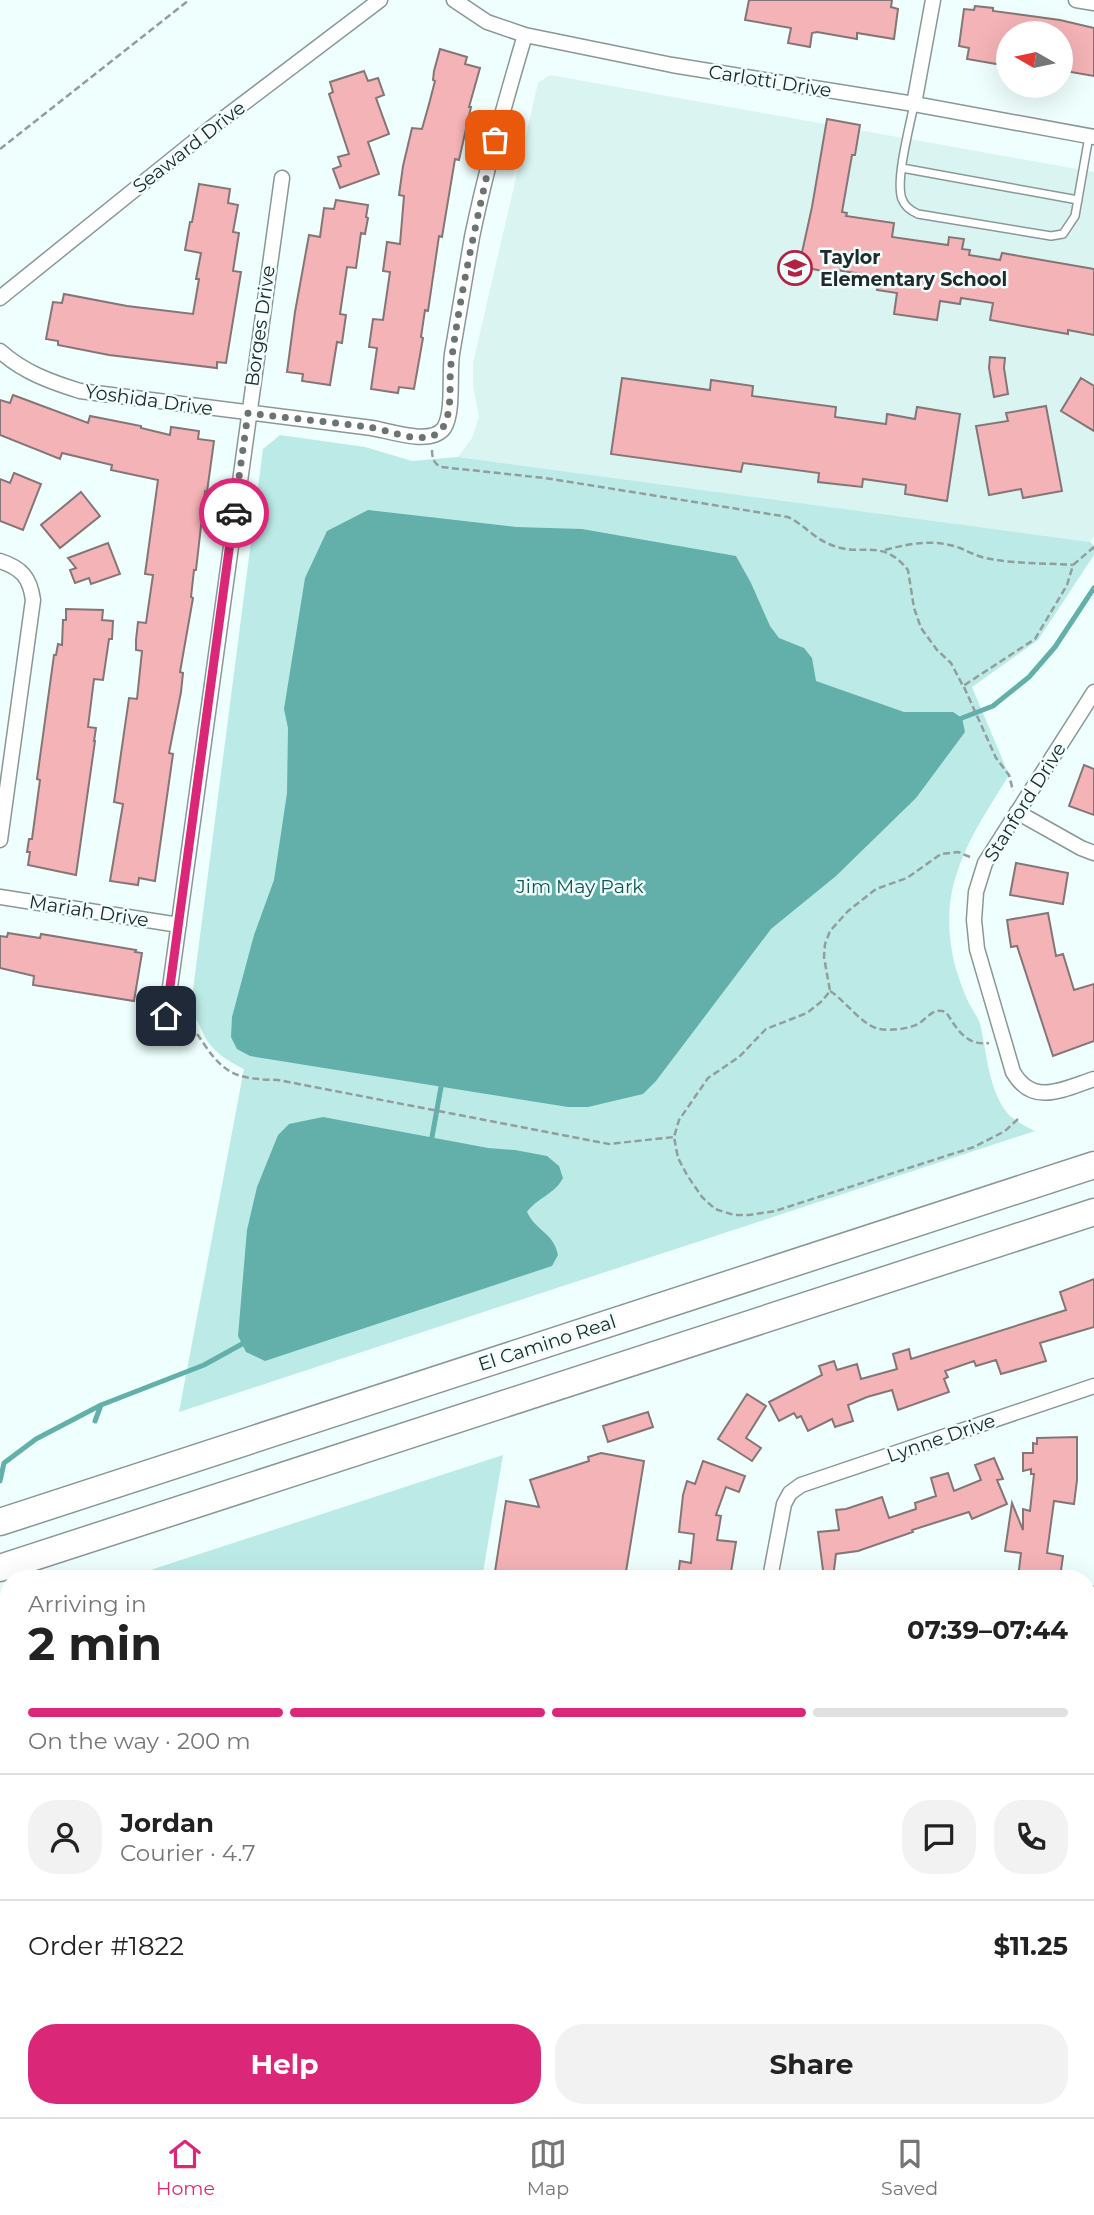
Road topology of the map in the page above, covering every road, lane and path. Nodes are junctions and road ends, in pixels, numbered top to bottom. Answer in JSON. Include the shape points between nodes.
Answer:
{"nodes":[{"id":1,"x":189,"y":0,"type":"edge"},
{"id":2,"x":380,"y":0,"type":"edge"},
{"id":3,"x":454,"y":0,"type":"edge"},
{"id":4,"x":933,"y":0,"type":"edge"},
{"id":5,"x":1076,"y":0,"type":"edge"},
{"id":6,"x":1094,"y":3,"type":"edge"},
{"id":7,"x":525,"y":35,"type":"junction"},
{"id":8,"x":914,"y":104,"type":"junction"},
{"id":9,"x":1092,"y":136,"type":"edge"},
{"id":10,"x":0,"y":149,"type":"edge"},
{"id":11,"x":902,"y":168,"type":"junction"},
{"id":12,"x":282,"y":178,"type":"dead end"},
{"id":13,"x":1078,"y":200,"type":"junction"},
{"id":14,"x":0,"y":298,"type":"edge"},
{"id":15,"x":0,"y":351,"type":"edge"},
{"id":16,"x":248,"y":413,"type":"junction"},
{"id":17,"x":433,"y":436,"type":"junction"},
{"id":18,"x":1094,"y":547,"type":"edge"},
{"id":19,"x":885,"y":550,"type":"junction"},
{"id":20,"x":0,"y":561,"type":"edge"},
{"id":21,"x":1073,"y":565,"type":"junction"},
{"id":22,"x":964,"y":688,"type":"junction"},
{"id":23,"x":1094,"y":692,"type":"edge"},
{"id":24,"x":1017,"y":811,"type":"junction"},
{"id":25,"x":0,"y":840,"type":"edge"},
{"id":26,"x":1094,"y":852,"type":"edge"},
{"id":27,"x":985,"y":863,"type":"junction"},
{"id":28,"x":0,"y":897,"type":"edge"},
{"id":29,"x":179,"y":925,"type":"junction"},
{"id":30,"x":830,"y":991,"type":"junction"},
{"id":31,"x":166,"y":1016,"type":"joint"},
{"id":32,"x":1004,"y":1041,"type":"junction"},
{"id":33,"x":1094,"y":1079,"type":"edge"},
{"id":34,"x":1018,"y":1119,"type":"dead end"},
{"id":35,"x":674,"y":1137,"type":"junction"},
{"id":36,"x":1094,"y":1165,"type":"edge"},
{"id":37,"x":1094,"y":1212,"type":"edge"},
{"id":38,"x":1094,"y":1386,"type":"edge"},
{"id":39,"x":0,"y":1522,"type":"edge"},
{"id":40,"x":0,"y":1568,"type":"edge"},
{"id":41,"x":772,"y":1570,"type":"edge"}],
"edges":[{"from":1,"to":10,"type":"path"},
{"from":2,"to":14,"type":"street","name":"Seaward Drive","via":[[211,128]]},
{"from":3,"to":7,"type":"street","name":"Carlotti Drive","via":[[487,22]]},
{"from":4,"to":8,"type":"street"},
{"from":5,"to":6,"type":"street"},
{"from":7,"to":8,"type":"street","name":"Carlotti Drive","via":[[672,65]]},
{"from":7,"to":17,"type":"street","via":[[472,236],[450,367],[449,413],[443,429]]},
{"from":8,"to":9,"type":"street","name":"Carlotti Drive"},
{"from":8,"to":11,"type":"lane"},
{"from":9,"to":13,"type":"lane"},
{"from":11,"to":13,"type":"lane"},
{"from":11,"to":13,"type":"lane","via":[[902,199],[918,214],[1051,236],[1063,234],[1070,225]]},
{"from":12,"to":16,"type":"street","name":"Borges Drive"},
{"from":15,"to":16,"type":"street","name":"Yoshida Drive","via":[[44,379],[80,391]]},
{"from":16,"to":17,"type":"street","name":"Yoshida Drive","via":[[419,438]]},
{"from":16,"to":29,"type":"street","name":"Borges Drive"},
{"from":17,"to":19,"type":"path","via":[[432,456],[441,467],[545,478],[788,517],[830,545]]},
{"from":18,"to":21,"type":"path"},
{"from":19,"to":21,"type":"path","via":[[940,543],[997,561]]},
{"from":19,"to":22,"type":"path","via":[[908,570],[921,628],[951,663]]},
{"from":20,"to":25,"type":"street","via":[[25,574],[33,600]]},
{"from":21,"to":22,"type":"path","via":[[1067,585],[1035,639]]},
{"from":22,"to":24,"type":"path","via":[[996,758],[1009,775]]},
{"from":23,"to":24,"type":"street","name":"Stanford Drive"},
{"from":24,"to":26,"type":"street"},
{"from":24,"to":27,"type":"street","name":"Stanford Drive"},
{"from":27,"to":30,"type":"path","via":[[958,852],[941,854],[907,878],[865,896],[830,931],[825,944]]},
{"from":27,"to":32,"type":"street","name":"Stanford Drive","via":[[976,892],[977,949]]},
{"from":28,"to":29,"type":"street","name":"Mariah Drive"},
{"from":29,"to":31,"type":"street","name":"Borges Drive"},
{"from":30,"to":32,"type":"path","via":[[879,1029],[918,1024],[942,1010],[972,1041]]},
{"from":30,"to":35,"type":"path","via":[[807,1013],[766,1029],[708,1078],[679,1120]]},
{"from":31,"to":35,"type":"path","via":[[191,1025],[216,1061],[231,1074],[247,1079],[278,1080],[609,1144]]},
{"from":32,"to":33,"type":"street","name":"Stanford Drive","via":[[1013,1072],[1030,1091],[1057,1092]]},
{"from":34,"to":35,"type":"path","via":[[974,1147],[775,1211],[749,1215],[715,1209],[702,1198],[678,1158]]},
{"from":36,"to":39,"type":"highway","name":"El Camino Real"},
{"from":37,"to":40,"type":"highway"},
{"from":38,"to":41,"type":"street","name":"Lynne Drive","via":[[801,1485],[784,1504]]}]}
